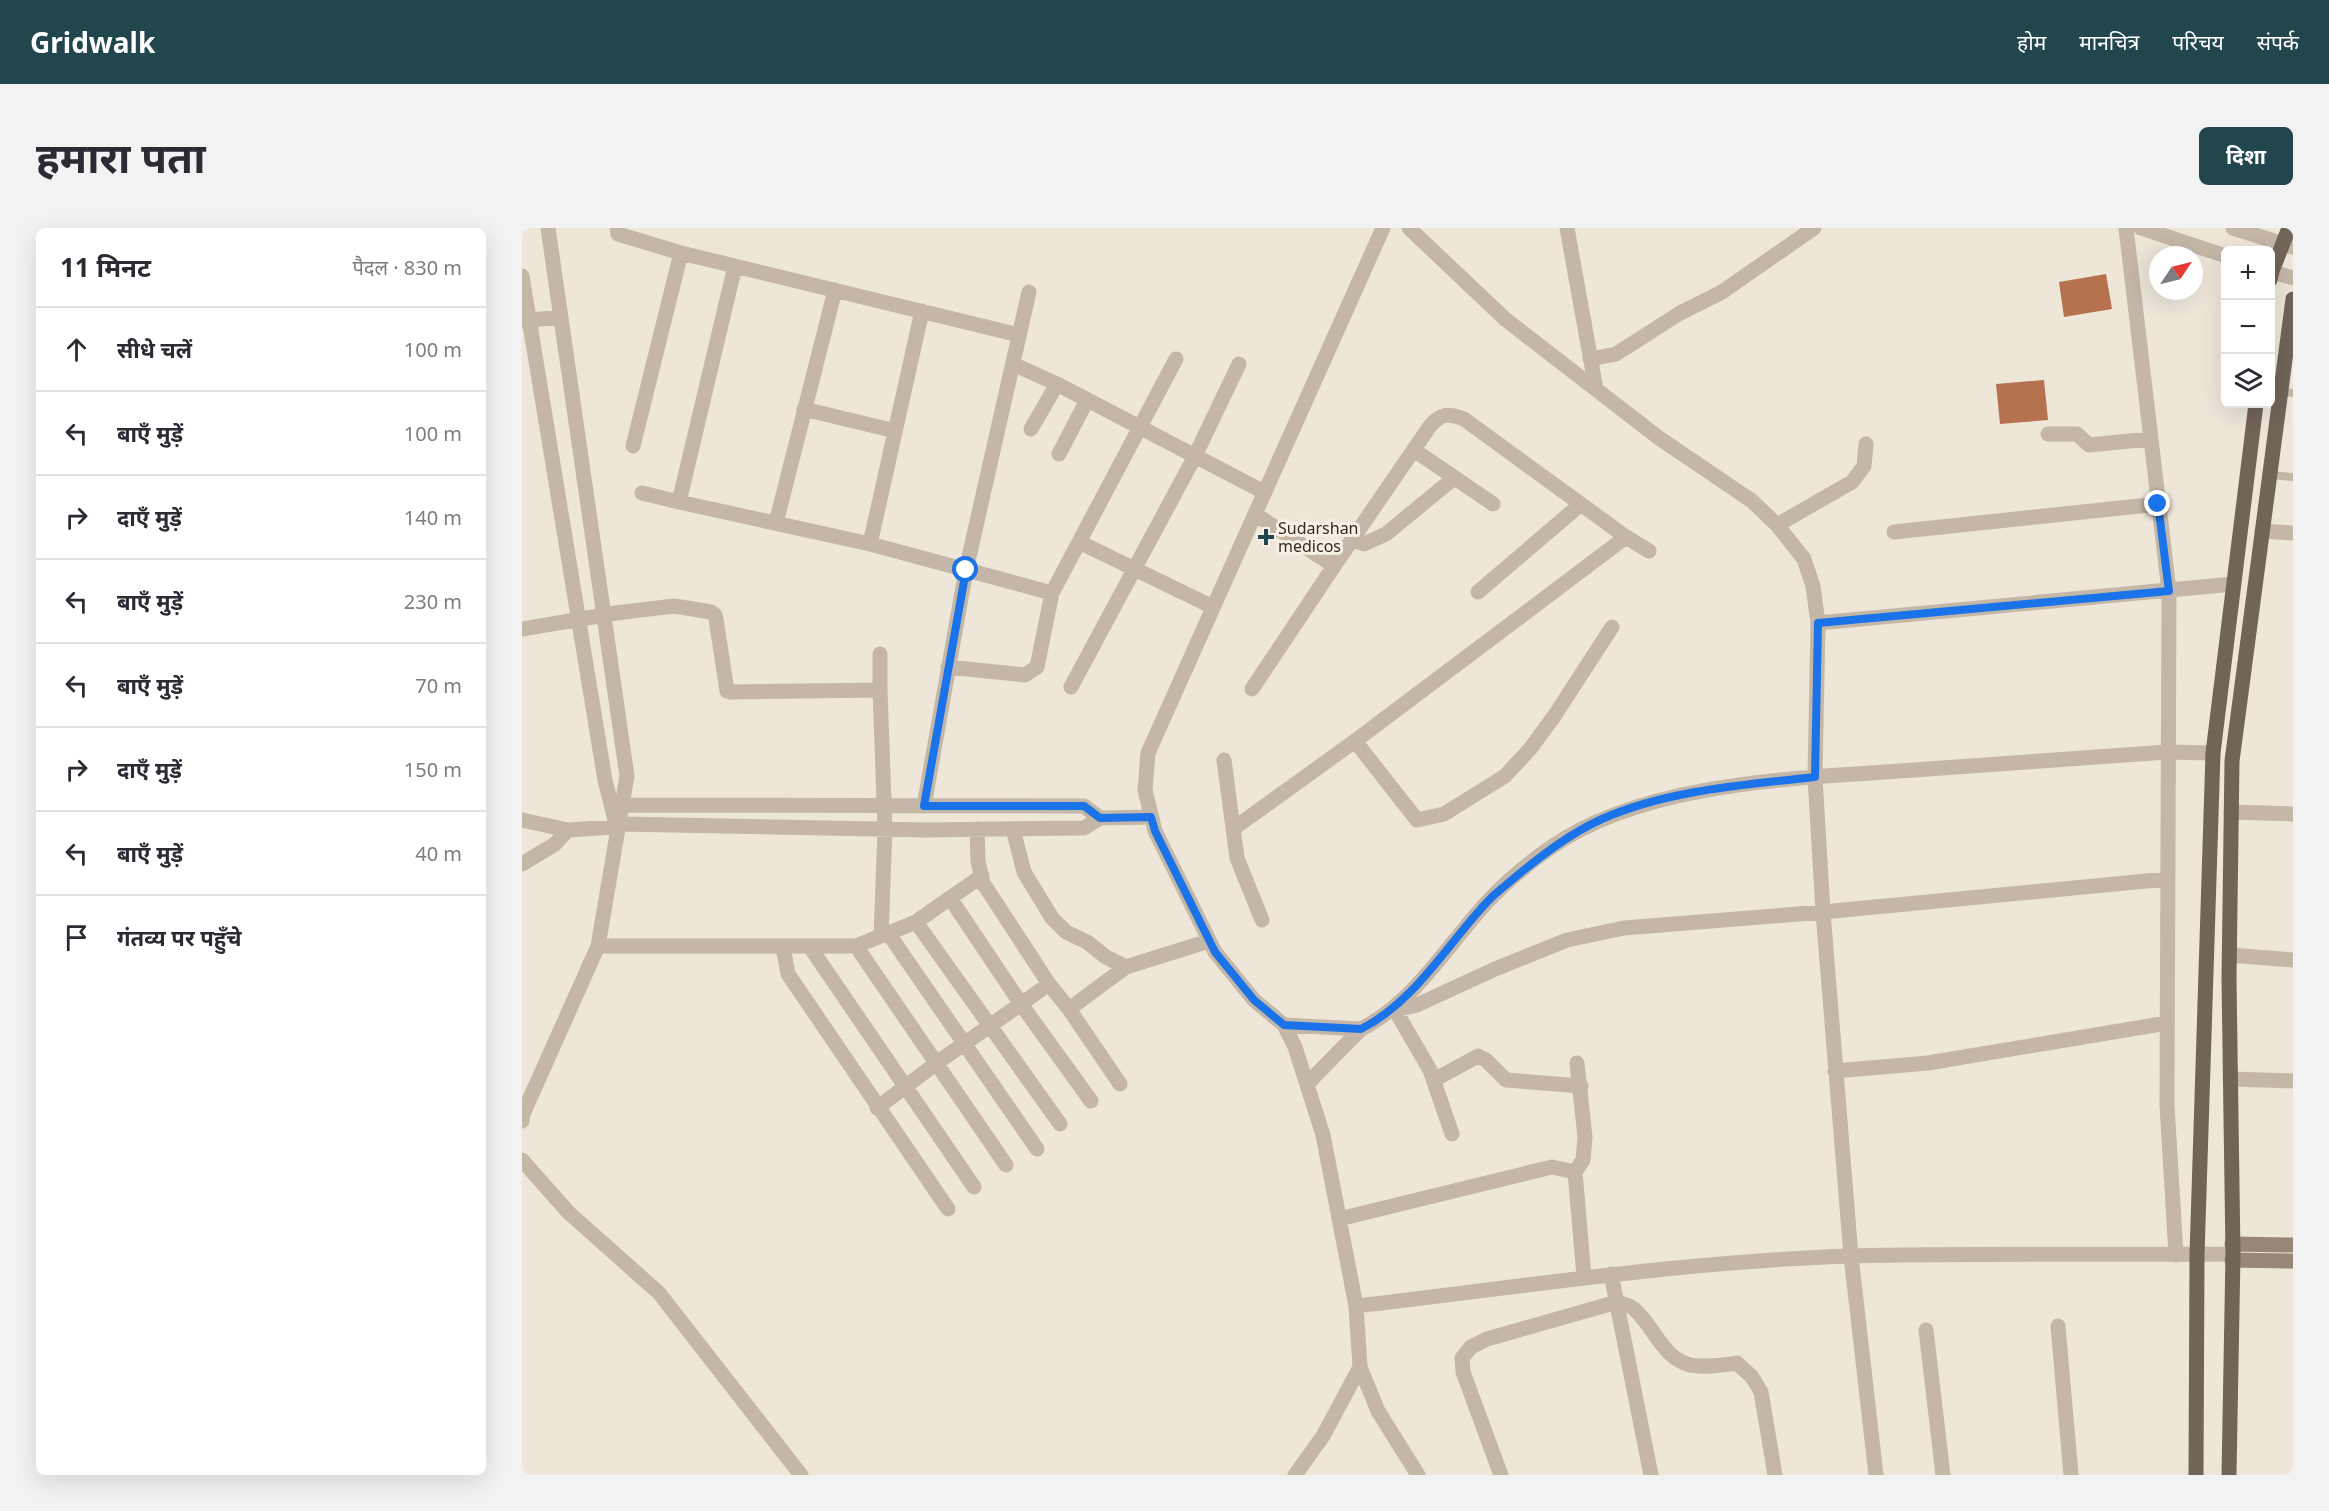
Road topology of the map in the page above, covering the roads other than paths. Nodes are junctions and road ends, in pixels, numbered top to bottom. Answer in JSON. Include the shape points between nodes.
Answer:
{"nodes":[{"id":1,"x":548,"y":228,"type":"edge"},
{"id":2,"x":617,"y":228,"type":"edge"},
{"id":3,"x":1383,"y":228,"type":"edge"},
{"id":4,"x":1409,"y":228,"type":"edge"},
{"id":5,"x":1567,"y":228,"type":"edge"},
{"id":6,"x":1814,"y":228,"type":"edge"},
{"id":7,"x":2126,"y":228,"type":"edge"},
{"id":8,"x":2141,"y":228,"type":"edge"},
{"id":9,"x":2233,"y":228,"type":"edge"},
{"id":10,"x":2289,"y":228,"type":"edge"},
{"id":11,"x":2287,"y":245,"type":"edge"},
{"id":12,"x":681,"y":253,"type":"junction"},
{"id":13,"x":2221,"y":254,"type":"edge"},
{"id":14,"x":735,"y":266,"type":"junction"},
{"id":15,"x":2275,"y":267,"type":"edge"},
{"id":16,"x":2275,"y":275,"type":"edge"},
{"id":17,"x":522,"y":276,"type":"edge"},
{"id":18,"x":2293,"y":278,"type":"edge"},
{"id":19,"x":835,"y":290,"type":"junction"},
{"id":20,"x":1029,"y":292,"type":"dead end"},
{"id":21,"x":2293,"y":302,"type":"edge"},
{"id":22,"x":921,"y":311,"type":"junction"},
{"id":23,"x":561,"y":317,"type":"junction"},
{"id":24,"x":526,"y":321,"type":"edge"},
{"id":25,"x":1019,"y":335,"type":"junction"},
{"id":26,"x":1590,"y":359,"type":"junction"},
{"id":27,"x":1176,"y":360,"type":"dead end"},
{"id":28,"x":1013,"y":364,"type":"junction"},
{"id":29,"x":1239,"y":364,"type":"dead end"},
{"id":30,"x":1057,"y":384,"type":"junction"},
{"id":31,"x":1596,"y":389,"type":"junction"},
{"id":32,"x":2287,"y":392,"type":"edge"},
{"id":33,"x":1087,"y":400,"type":"junction"},
{"id":34,"x":2255,"y":408,"type":"edge"},
{"id":35,"x":804,"y":409,"type":"junction"},
{"id":36,"x":1141,"y":428,"type":"junction"},
{"id":37,"x":1031,"y":429,"type":"dead end"},
{"id":38,"x":895,"y":431,"type":"junction"},
{"id":39,"x":2048,"y":434,"type":"dead end"},
{"id":40,"x":2150,"y":439,"type":"junction"},
{"id":41,"x":1866,"y":444,"type":"dead end"},
{"id":42,"x":633,"y":446,"type":"dead end"},
{"id":43,"x":1414,"y":450,"type":"junction"},
{"id":44,"x":1059,"y":454,"type":"dead end"},
{"id":45,"x":1195,"y":456,"type":"junction"},
{"id":46,"x":2270,"y":475,"type":"junction"},
{"id":47,"x":2293,"y":477,"type":"edge"},
{"id":48,"x":1454,"y":478,"type":"junction"},
{"id":49,"x":1264,"y":492,"type":"junction"},
{"id":50,"x":642,"y":493,"type":"dead end"},
{"id":51,"x":679,"y":502,"type":"junction"},
{"id":52,"x":1493,"y":504,"type":"dead end"},
{"id":53,"x":1581,"y":504,"type":"junction"},
{"id":54,"x":2158,"y":504,"type":"junction"},
{"id":55,"x":1255,"y":514,"type":"junction"},
{"id":56,"x":776,"y":523,"type":"junction"},
{"id":57,"x":1777,"y":525,"type":"junction"},
{"id":58,"x":2262,"y":531,"type":"junction"},
{"id":59,"x":1894,"y":532,"type":"dead end"},
{"id":60,"x":2293,"y":533,"type":"edge"},
{"id":61,"x":1626,"y":537,"type":"junction"},
{"id":62,"x":1352,"y":540,"type":"junction"},
{"id":63,"x":1079,"y":542,"type":"junction"},
{"id":64,"x":870,"y":544,"type":"junction"},
{"id":65,"x":1649,"y":552,"type":"dead end"},
{"id":66,"x":1334,"y":566,"type":"junction"},
{"id":67,"x":966,"y":570,"type":"junction"},
{"id":68,"x":1134,"y":570,"type":"junction"},
{"id":69,"x":2233,"y":585,"type":"junction"},
{"id":70,"x":2169,"y":591,"type":"junction"},
{"id":71,"x":1478,"y":592,"type":"dead end"},
{"id":72,"x":1052,"y":593,"type":"junction"},
{"id":73,"x":1213,"y":608,"type":"junction"},
{"id":74,"x":604,"y":615,"type":"junction"},
{"id":75,"x":578,"y":619,"type":"junction"},
{"id":76,"x":1818,"y":623,"type":"junction"},
{"id":77,"x":1612,"y":627,"type":"dead end"},
{"id":78,"x":522,"y":629,"type":"edge"},
{"id":79,"x":880,"y":654,"type":"dead end"},
{"id":80,"x":948,"y":667,"type":"junction"},
{"id":81,"x":1071,"y":687,"type":"dead end"},
{"id":82,"x":1252,"y":689,"type":"dead end"},
{"id":83,"x":880,"y":690,"type":"junction"},
{"id":84,"x":1355,"y":741,"type":"junction"},
{"id":85,"x":2167,"y":752,"type":"junction"},
{"id":86,"x":2213,"y":753,"type":"junction"},
{"id":87,"x":1224,"y":760,"type":"dead end"},
{"id":88,"x":1815,"y":777,"type":"junction"},
{"id":89,"x":623,"y":805,"type":"junction"},
{"id":90,"x":884,"y":806,"type":"junction"},
{"id":91,"x":924,"y":806,"type":"junction"},
{"id":92,"x":2231,"y":812,"type":"junction"},
{"id":93,"x":2293,"y":814,"type":"edge"},
{"id":94,"x":1151,"y":817,"type":"junction"},
{"id":95,"x":1100,"y":818,"type":"junction"},
{"id":96,"x":522,"y":820,"type":"edge"},
{"id":97,"x":618,"y":828,"type":"junction"},
{"id":98,"x":885,"y":829,"type":"junction"},
{"id":99,"x":977,"y":829,"type":"junction"},
{"id":100,"x":1013,"y":829,"type":"junction"},
{"id":101,"x":1233,"y":829,"type":"junction"},
{"id":102,"x":568,"y":830,"type":"junction"},
{"id":103,"x":522,"y":864,"type":"edge"},
{"id":104,"x":982,"y":876,"type":"junction"},
{"id":105,"x":2167,"y":879,"type":"junction"},
{"id":106,"x":950,"y":898,"type":"junction"},
{"id":107,"x":1823,"y":912,"type":"junction"},
{"id":108,"x":1262,"y":920,"type":"dead end"},
{"id":109,"x":916,"y":922,"type":"junction"},
{"id":110,"x":885,"y":935,"type":"junction"},
{"id":111,"x":1209,"y":941,"type":"junction"},
{"id":112,"x":598,"y":946,"type":"junction"},
{"id":113,"x":856,"y":946,"type":"junction"},
{"id":114,"x":783,"y":947,"type":"junction"},
{"id":115,"x":810,"y":947,"type":"junction"},
{"id":116,"x":2229,"y":955,"type":"junction"},
{"id":117,"x":2293,"y":960,"type":"edge"},
{"id":118,"x":1126,"y":967,"type":"junction"},
{"id":119,"x":1049,"y":984,"type":"junction"},
{"id":120,"x":1021,"y":1004,"type":"junction"},
{"id":121,"x":1069,"y":1008,"type":"junction"},
{"id":122,"x":1390,"y":1011,"type":"junction"},
{"id":123,"x":2167,"y":1023,"type":"junction"},
{"id":124,"x":1284,"y":1025,"type":"junction"},
{"id":125,"x":990,"y":1026,"type":"junction"},
{"id":126,"x":1361,"y":1029,"type":"junction"},
{"id":127,"x":964,"y":1044,"type":"junction"},
{"id":128,"x":938,"y":1062,"type":"junction"},
{"id":129,"x":1577,"y":1063,"type":"dead end"},
{"id":130,"x":1835,"y":1071,"type":"junction"},
{"id":131,"x":2230,"y":1079,"type":"junction"},
{"id":132,"x":1434,"y":1080,"type":"junction"},
{"id":133,"x":2293,"y":1081,"type":"edge"},
{"id":134,"x":1120,"y":1084,"type":"dead end"},
{"id":135,"x":1307,"y":1084,"type":"junction"},
{"id":136,"x":906,"y":1086,"type":"junction"},
{"id":137,"x":1581,"y":1086,"type":"junction"},
{"id":138,"x":1091,"y":1101,"type":"dead end"},
{"id":139,"x":877,"y":1108,"type":"junction"},
{"id":140,"x":522,"y":1116,"type":"edge"},
{"id":141,"x":1060,"y":1124,"type":"dead end"},
{"id":142,"x":1452,"y":1134,"type":"dead end"},
{"id":143,"x":1037,"y":1149,"type":"dead end"},
{"id":144,"x":522,"y":1160,"type":"edge"},
{"id":145,"x":1006,"y":1165,"type":"dead end"},
{"id":146,"x":1575,"y":1172,"type":"junction"},
{"id":147,"x":974,"y":1187,"type":"dead end"},
{"id":148,"x":948,"y":1209,"type":"dead end"},
{"id":149,"x":1339,"y":1219,"type":"junction"},
{"id":150,"x":2293,"y":1245,"type":"edge"},
{"id":151,"x":2232,"y":1253,"type":"junction"},
{"id":152,"x":2176,"y":1255,"type":"junction"},
{"id":153,"x":2197,"y":1255,"type":"junction"},
{"id":154,"x":1851,"y":1256,"type":"junction"},
{"id":155,"x":2293,"y":1261,"type":"edge"},
{"id":156,"x":1611,"y":1274,"type":"junction"},
{"id":157,"x":1584,"y":1276,"type":"junction"},
{"id":158,"x":1617,"y":1302,"type":"junction"},
{"id":159,"x":1356,"y":1306,"type":"junction"},
{"id":160,"x":2058,"y":1326,"type":"dead end"},
{"id":161,"x":1926,"y":1330,"type":"dead end"},
{"id":162,"x":1360,"y":1367,"type":"junction"},
{"id":163,"x":801,"y":1475,"type":"edge"},
{"id":164,"x":1295,"y":1475,"type":"edge"},
{"id":165,"x":1418,"y":1475,"type":"edge"},
{"id":166,"x":1502,"y":1475,"type":"edge"},
{"id":167,"x":1651,"y":1475,"type":"edge"},
{"id":168,"x":1775,"y":1475,"type":"edge"},
{"id":169,"x":1876,"y":1475,"type":"edge"},
{"id":170,"x":1943,"y":1475,"type":"edge"},
{"id":171,"x":2070,"y":1475,"type":"edge"},
{"id":172,"x":2196,"y":1475,"type":"edge"},
{"id":173,"x":2229,"y":1475,"type":"edge"}],
"edges":[{"from":1,"to":23,"type":"street"},
{"from":2,"to":12,"type":"street","via":[[618,234]]},
{"from":3,"to":49,"type":"street"},
{"from":4,"to":31,"type":"street","via":[[1505,319]]},
{"from":5,"to":26,"type":"street"},
{"from":6,"to":26,"type":"street","via":[[1722,292],[1680,313],[1616,354]]},
{"from":7,"to":40,"type":"street"},
{"from":8,"to":13,"type":"street"},
{"from":9,"to":11,"type":"street"},
{"from":10,"to":11,"type":"main road"},
{"from":11,"to":15,"type":"main road"},
{"from":12,"to":14,"type":"street"},
{"from":12,"to":42,"type":"street"},
{"from":14,"to":19,"type":"street"},
{"from":14,"to":51,"type":"street"},
{"from":16,"to":18,"type":"street"},
{"from":17,"to":24,"type":"street"},
{"from":19,"to":22,"type":"street"},
{"from":19,"to":35,"type":"street"},
{"from":20,"to":25,"type":"street"},
{"from":21,"to":32,"type":"main road"},
{"from":22,"to":25,"type":"street"},
{"from":22,"to":38,"type":"street"},
{"from":23,"to":24,"type":"street"},
{"from":23,"to":74,"type":"street"},
{"from":24,"to":75,"type":"street"},
{"from":25,"to":28,"type":"street"},
{"from":26,"to":31,"type":"street"},
{"from":27,"to":36,"type":"street"},
{"from":28,"to":30,"type":"street"},
{"from":28,"to":67,"type":"street"},
{"from":29,"to":45,"type":"street"},
{"from":30,"to":33,"type":"street"},
{"from":30,"to":37,"type":"street"},
{"from":31,"to":57,"type":"street","via":[[1659,438],[1752,501]]},
{"from":32,"to":46,"type":"main road"},
{"from":33,"to":36,"type":"street"},
{"from":33,"to":44,"type":"street"},
{"from":34,"to":69,"type":"main road"},
{"from":35,"to":38,"type":"street"},
{"from":35,"to":56,"type":"street"},
{"from":36,"to":45,"type":"street"},
{"from":36,"to":63,"type":"street"},
{"from":38,"to":64,"type":"street"},
{"from":39,"to":40,"type":"street","via":[[2077,434],[2089,445]]},
{"from":40,"to":54,"type":"street"},
{"from":41,"to":57,"type":"street","via":[[1864,466],[1852,482]]},
{"from":43,"to":48,"type":"street"},
{"from":43,"to":53,"type":"street","via":[[1439,416],[1451,414],[1464,419]]},
{"from":43,"to":62,"type":"street"},
{"from":45,"to":49,"type":"street"},
{"from":45,"to":68,"type":"street"},
{"from":46,"to":47,"type":"lane"},
{"from":46,"to":58,"type":"main road"},
{"from":48,"to":52,"type":"street"},
{"from":48,"to":62,"type":"street","via":[[1386,534],[1364,544]]},
{"from":49,"to":55,"type":"street"},
{"from":50,"to":51,"type":"street"},
{"from":51,"to":56,"type":"street"},
{"from":53,"to":61,"type":"street"},
{"from":53,"to":71,"type":"street"},
{"from":54,"to":59,"type":"street"},
{"from":54,"to":70,"type":"street"},
{"from":55,"to":66,"type":"street"},
{"from":55,"to":73,"type":"street"},
{"from":56,"to":64,"type":"street"},
{"from":57,"to":76,"type":"street","via":[[1804,559],[1813,586]]},
{"from":58,"to":60,"type":"street"},
{"from":58,"to":92,"type":"main road","via":[[2232,762]]},
{"from":61,"to":65,"type":"street"},
{"from":61,"to":84,"type":"street"},
{"from":62,"to":66,"type":"street"},
{"from":63,"to":68,"type":"street"},
{"from":63,"to":72,"type":"street"},
{"from":64,"to":67,"type":"street"},
{"from":66,"to":82,"type":"street"},
{"from":67,"to":72,"type":"street"},
{"from":67,"to":80,"type":"street"},
{"from":68,"to":73,"type":"street"},
{"from":68,"to":81,"type":"street"},
{"from":69,"to":70,"type":"street"},
{"from":69,"to":86,"type":"main road"},
{"from":70,"to":76,"type":"street"},
{"from":70,"to":85,"type":"street"},
{"from":72,"to":80,"type":"street","via":[[1037,667],[1025,675]]},
{"from":73,"to":94,"type":"street","via":[[1148,753],[1145,790]]},
{"from":74,"to":75,"type":"street"},
{"from":74,"to":83,"type":"street","via":[[674,606],[713,613],[730,692]]},
{"from":74,"to":89,"type":"street","via":[[627,776]]},
{"from":75,"to":78,"type":"street"},
{"from":75,"to":97,"type":"street","via":[[604,780]]},
{"from":76,"to":88,"type":"street"},
{"from":77,"to":84,"type":"street","via":[[1530,750],[1505,776],[1444,814],[1417,820]]},
{"from":79,"to":83,"type":"street"},
{"from":80,"to":91,"type":"street"},
{"from":83,"to":90,"type":"street"},
{"from":84,"to":101,"type":"street"},
{"from":85,"to":86,"type":"street"},
{"from":85,"to":88,"type":"street"},
{"from":85,"to":105,"type":"street"},
{"from":86,"to":153,"type":"main road"},
{"from":87,"to":101,"type":"street"},
{"from":88,"to":107,"type":"street"},
{"from":88,"to":122,"type":"street","via":[[1664,799],[1601,819],[1551,848],[1490,899]]},
{"from":89,"to":90,"type":"street"},
{"from":89,"to":97,"type":"street"},
{"from":90,"to":91,"type":"street"},
{"from":90,"to":98,"type":"street"},
{"from":91,"to":95,"type":"street","via":[[1084,806]]},
{"from":92,"to":93,"type":"street"},
{"from":92,"to":116,"type":"main road"},
{"from":94,"to":95,"type":"street"},
{"from":94,"to":111,"type":"street"},
{"from":95,"to":100,"type":"street","via":[[1084,828]]},
{"from":96,"to":102,"type":"street"},
{"from":97,"to":98,"type":"street"},
{"from":97,"to":102,"type":"street"},
{"from":97,"to":112,"type":"street"},
{"from":98,"to":99,"type":"street"},
{"from":98,"to":110,"type":"street"},
{"from":99,"to":100,"type":"street"},
{"from":99,"to":104,"type":"street"},
{"from":100,"to":118,"type":"street","via":[[1024,872],[1052,918],[1066,932]]},
{"from":101,"to":108,"type":"street","via":[[1237,858]]},
{"from":102,"to":103,"type":"street","via":[[555,844]]},
{"from":104,"to":106,"type":"street"},
{"from":104,"to":119,"type":"street"},
{"from":105,"to":107,"type":"street"},
{"from":105,"to":123,"type":"street"},
{"from":106,"to":109,"type":"street"},
{"from":106,"to":120,"type":"street"},
{"from":107,"to":122,"type":"street","via":[[1624,928],[1567,940],[1417,1005]]},
{"from":107,"to":130,"type":"street"},
{"from":109,"to":110,"type":"street"},
{"from":109,"to":125,"type":"street"},
{"from":110,"to":113,"type":"street"},
{"from":110,"to":127,"type":"street"},
{"from":111,"to":118,"type":"street"},
{"from":111,"to":124,"type":"street","via":[[1254,1000]]},
{"from":112,"to":114,"type":"street"},
{"from":112,"to":140,"type":"street"},
{"from":113,"to":115,"type":"street"},
{"from":113,"to":128,"type":"street"},
{"from":114,"to":115,"type":"street"},
{"from":114,"to":139,"type":"street","via":[[788,974]]},
{"from":115,"to":136,"type":"street"},
{"from":116,"to":117,"type":"street"},
{"from":116,"to":131,"type":"main road"},
{"from":118,"to":121,"type":"street"},
{"from":119,"to":120,"type":"street"},
{"from":119,"to":121,"type":"street"},
{"from":120,"to":125,"type":"street"},
{"from":120,"to":138,"type":"street"},
{"from":121,"to":134,"type":"street"},
{"from":122,"to":126,"type":"street"},
{"from":122,"to":132,"type":"street"},
{"from":123,"to":130,"type":"street","via":[[1928,1063]]},
{"from":123,"to":152,"type":"street","via":[[2167,1105]]},
{"from":124,"to":126,"type":"street"},
{"from":124,"to":135,"type":"street"},
{"from":125,"to":127,"type":"street"},
{"from":125,"to":141,"type":"street"},
{"from":126,"to":135,"type":"street"},
{"from":127,"to":128,"type":"street"},
{"from":127,"to":143,"type":"street"},
{"from":128,"to":136,"type":"street"},
{"from":128,"to":145,"type":"street"},
{"from":129,"to":137,"type":"street"},
{"from":130,"to":154,"type":"street"},
{"from":131,"to":133,"type":"street"},
{"from":131,"to":151,"type":"main road"},
{"from":132,"to":137,"type":"street","via":[[1478,1056],[1506,1080]]},
{"from":132,"to":142,"type":"street"},
{"from":135,"to":149,"type":"street","via":[[1323,1135]]},
{"from":136,"to":139,"type":"street"},
{"from":136,"to":147,"type":"street"},
{"from":137,"to":146,"type":"street","via":[[1585,1149]]},
{"from":139,"to":148,"type":"street"},
{"from":144,"to":163,"type":"street","via":[[568,1212],[659,1293]]},
{"from":146,"to":149,"type":"street","via":[[1552,1167]]},
{"from":146,"to":157,"type":"street"},
{"from":149,"to":159,"type":"street"},
{"from":150,"to":151,"type":"street"},
{"from":151,"to":153,"type":"street"},
{"from":151,"to":155,"type":"street"},
{"from":151,"to":173,"type":"main road"},
{"from":152,"to":153,"type":"street"},
{"from":152,"to":154,"type":"street"},
{"from":153,"to":172,"type":"main road"},
{"from":154,"to":156,"type":"street"},
{"from":154,"to":169,"type":"street"},
{"from":156,"to":157,"type":"street"},
{"from":156,"to":158,"type":"street"},
{"from":157,"to":159,"type":"street"},
{"from":158,"to":166,"type":"street","via":[[1487,1339],[1471,1347],[1462,1358],[1463,1372]]},
{"from":158,"to":167,"type":"street"},
{"from":158,"to":168,"type":"street","via":[[1632,1307],[1676,1359],[1690,1365],[1737,1364],[1752,1377],[1761,1392]]},
{"from":159,"to":162,"type":"street"},
{"from":160,"to":171,"type":"street"},
{"from":161,"to":170,"type":"street"},
{"from":162,"to":164,"type":"street","via":[[1323,1436]]},
{"from":162,"to":165,"type":"street","via":[[1378,1410]]}]}
